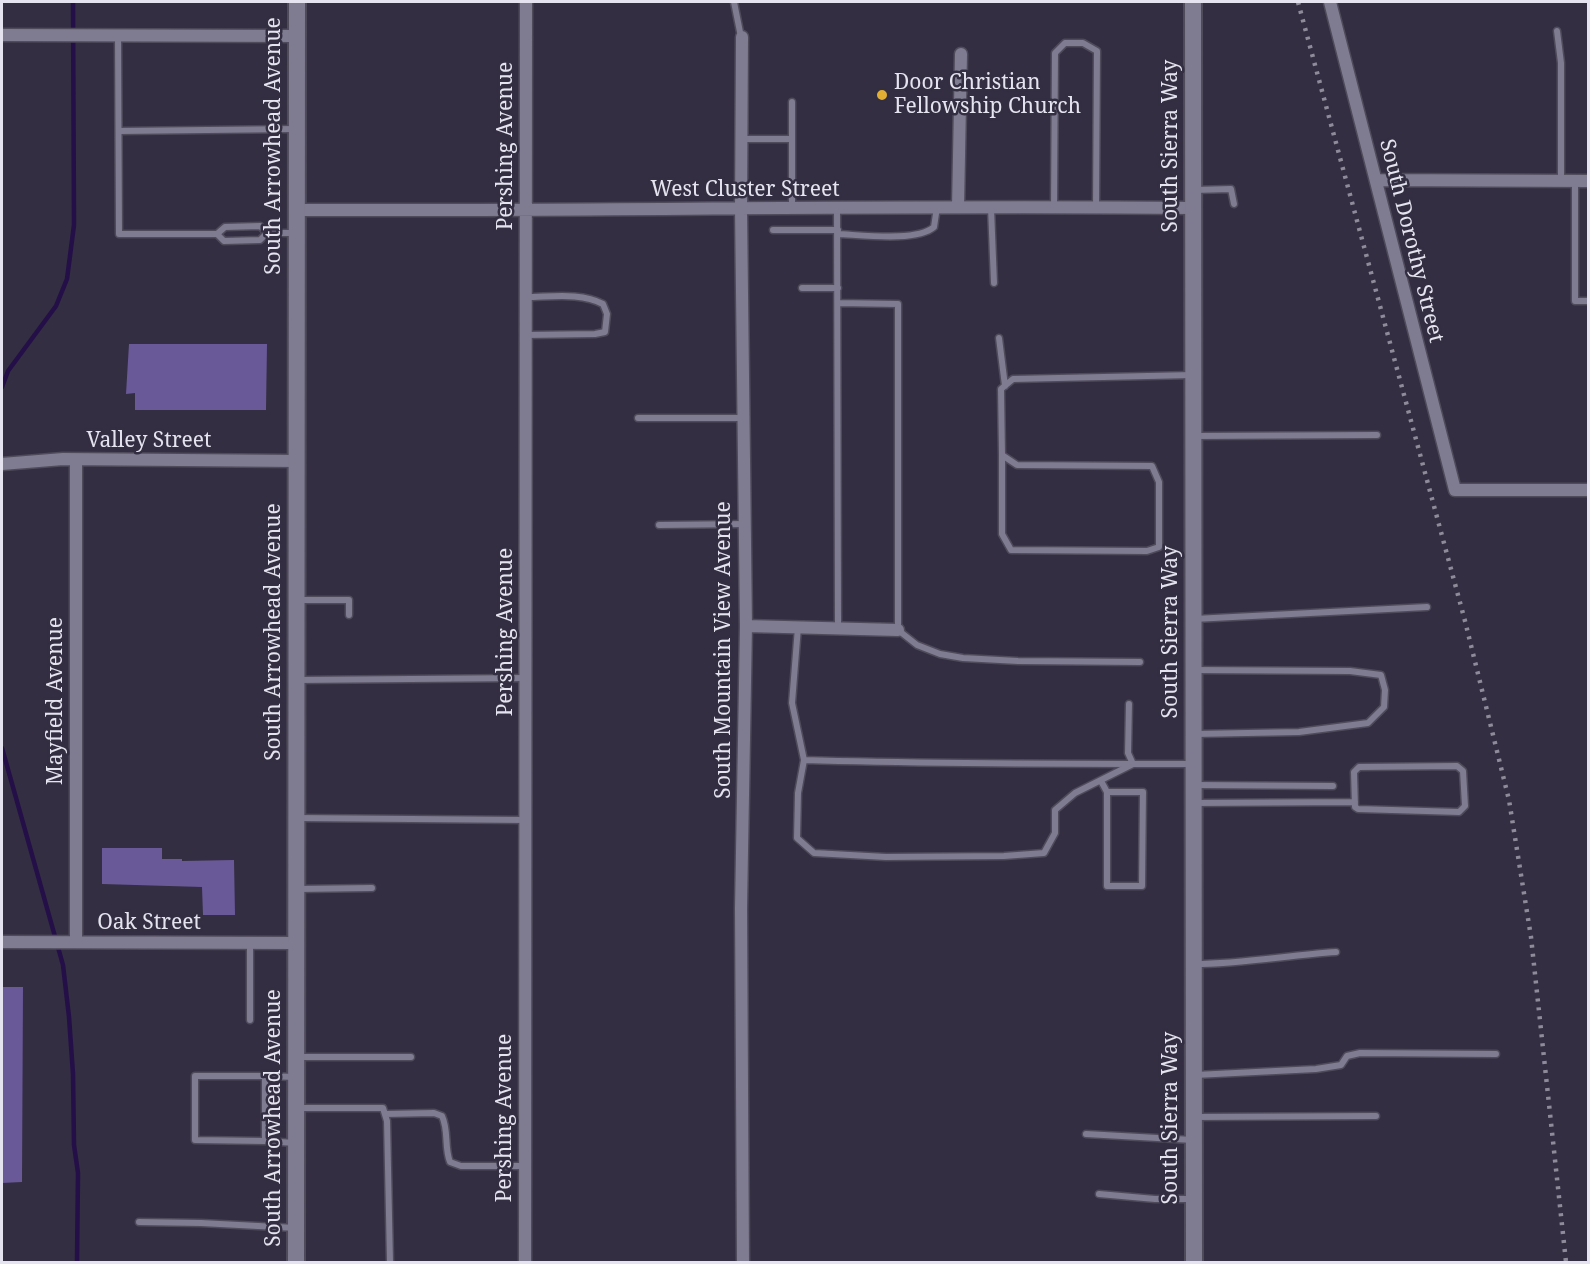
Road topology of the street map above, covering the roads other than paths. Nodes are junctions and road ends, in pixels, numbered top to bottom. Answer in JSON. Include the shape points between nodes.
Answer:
{"nodes":[{"id":1,"x":297,"y":2,"type":"edge"},
{"id":2,"x":526,"y":2,"type":"edge"},
{"id":3,"x":734,"y":2,"type":"edge"},
{"id":4,"x":1193,"y":2,"type":"edge"},
{"id":5,"x":1330,"y":2,"type":"edge"},
{"id":6,"x":1557,"y":32,"type":"dead end"},
{"id":7,"x":2,"y":35,"type":"edge"},
{"id":8,"x":118,"y":35,"type":"junction"},
{"id":9,"x":297,"y":36,"type":"junction"},
{"id":10,"x":742,"y":37,"type":"joint"},
{"id":11,"x":961,"y":54,"type":"dead end"},
{"id":12,"x":792,"y":102,"type":"dead end"},
{"id":13,"x":297,"y":129,"type":"junction"},
{"id":14,"x":119,"y":131,"type":"junction"},
{"id":15,"x":741,"y":139,"type":"junction"},
{"id":16,"x":792,"y":139,"type":"junction"},
{"id":17,"x":1376,"y":180,"type":"junction"},
{"id":18,"x":1561,"y":181,"type":"junction"},
{"id":19,"x":1575,"y":181,"type":"junction"},
{"id":20,"x":1588,"y":181,"type":"edge"},
{"id":21,"x":1193,"y":190,"type":"junction"},
{"id":22,"x":1234,"y":204,"type":"dead end"},
{"id":23,"x":937,"y":207,"type":"junction"},
{"id":24,"x":958,"y":207,"type":"junction"},
{"id":25,"x":991,"y":207,"type":"junction"},
{"id":26,"x":837,"y":208,"type":"junction"},
{"id":27,"x":1054,"y":208,"type":"junction"},
{"id":28,"x":1096,"y":208,"type":"junction"},
{"id":29,"x":1193,"y":208,"type":"junction"},
{"id":30,"x":741,"y":209,"type":"junction"},
{"id":31,"x":792,"y":209,"type":"junction"},
{"id":32,"x":297,"y":210,"type":"junction"},
{"id":33,"x":525,"y":211,"type":"junction"},
{"id":34,"x":773,"y":230,"type":"dead end"},
{"id":35,"x":838,"y":232,"type":"junction"},
{"id":36,"x":267,"y":233,"type":"junction"},
{"id":37,"x":297,"y":233,"type":"junction"},
{"id":38,"x":217,"y":234,"type":"junction"},
{"id":39,"x":994,"y":283,"type":"dead end"},
{"id":40,"x":802,"y":288,"type":"dead end"},
{"id":41,"x":838,"y":288,"type":"junction"},
{"id":42,"x":525,"y":297,"type":"junction"},
{"id":43,"x":1588,"y":301,"type":"edge"},
{"id":44,"x":838,"y":303,"type":"junction"},
{"id":45,"x":525,"y":336,"type":"junction"},
{"id":46,"x":999,"y":338,"type":"dead end"},
{"id":47,"x":1193,"y":375,"type":"junction"},
{"id":48,"x":1005,"y":386,"type":"junction"},
{"id":49,"x":638,"y":418,"type":"dead end"},
{"id":50,"x":743,"y":418,"type":"junction"},
{"id":51,"x":1377,"y":435,"type":"dead end"},
{"id":52,"x":1193,"y":436,"type":"junction"},
{"id":53,"x":1002,"y":455,"type":"junction"},
{"id":54,"x":76,"y":459,"type":"junction"},
{"id":55,"x":297,"y":461,"type":"junction"},
{"id":56,"x":4,"y":464,"type":"edge"},
{"id":57,"x":1588,"y":490,"type":"edge"},
{"id":58,"x":745,"y":524,"type":"junction"},
{"id":59,"x":659,"y":525,"type":"dead end"},
{"id":60,"x":297,"y":600,"type":"junction"},
{"id":61,"x":1427,"y":607,"type":"dead end"},
{"id":62,"x":349,"y":615,"type":"dead end"},
{"id":63,"x":1194,"y":619,"type":"junction"},
{"id":64,"x":746,"y":626,"type":"junction"},
{"id":65,"x":798,"y":627,"type":"junction"},
{"id":66,"x":838,"y":628,"type":"junction"},
{"id":67,"x":898,"y":630,"type":"junction"},
{"id":68,"x":1140,"y":662,"type":"dead end"},
{"id":69,"x":1194,"y":670,"type":"junction"},
{"id":70,"x":525,"y":678,"type":"junction"},
{"id":71,"x":296,"y":680,"type":"junction"},
{"id":72,"x":1129,"y":704,"type":"dead end"},
{"id":73,"x":1194,"y":734,"type":"junction"},
{"id":74,"x":804,"y":760,"type":"junction"},
{"id":75,"x":1133,"y":764,"type":"junction"},
{"id":76,"x":1194,"y":764,"type":"junction"},
{"id":77,"x":1101,"y":781,"type":"junction"},
{"id":78,"x":1194,"y":785,"type":"junction"},
{"id":79,"x":1333,"y":786,"type":"dead end"},
{"id":80,"x":1107,"y":792,"type":"junction"},
{"id":81,"x":1355,"y":802,"type":"junction"},
{"id":82,"x":1194,"y":803,"type":"junction"},
{"id":83,"x":296,"y":818,"type":"junction"},
{"id":84,"x":525,"y":820,"type":"junction"},
{"id":85,"x":372,"y":888,"type":"dead end"},
{"id":86,"x":296,"y":889,"type":"junction"},
{"id":87,"x":2,"y":942,"type":"edge"},
{"id":88,"x":76,"y":942,"type":"junction"},
{"id":89,"x":250,"y":943,"type":"junction"},
{"id":90,"x":296,"y":943,"type":"junction"},
{"id":91,"x":1336,"y":952,"type":"dead end"},
{"id":92,"x":1194,"y":964,"type":"junction"},
{"id":93,"x":250,"y":1020,"type":"dead end"},
{"id":94,"x":1496,"y":1054,"type":"dead end"},
{"id":95,"x":296,"y":1057,"type":"junction"},
{"id":96,"x":411,"y":1057,"type":"dead end"},
{"id":97,"x":1194,"y":1075,"type":"junction"},
{"id":98,"x":265,"y":1076,"type":"junction"},
{"id":99,"x":296,"y":1077,"type":"junction"},
{"id":100,"x":296,"y":1108,"type":"junction"},
{"id":101,"x":385,"y":1114,"type":"junction"},
{"id":102,"x":1376,"y":1116,"type":"dead end"},
{"id":103,"x":1194,"y":1118,"type":"junction"},
{"id":104,"x":1086,"y":1134,"type":"dead end"},
{"id":105,"x":1194,"y":1140,"type":"junction"},
{"id":106,"x":265,"y":1141,"type":"junction"},
{"id":107,"x":296,"y":1143,"type":"junction"},
{"id":108,"x":525,"y":1166,"type":"junction"},
{"id":109,"x":1099,"y":1194,"type":"dead end"},
{"id":110,"x":1194,"y":1199,"type":"junction"},
{"id":111,"x":139,"y":1222,"type":"dead end"},
{"id":112,"x":296,"y":1228,"type":"junction"},
{"id":113,"x":296,"y":1263,"type":"edge"},
{"id":114,"x":390,"y":1263,"type":"edge"},
{"id":115,"x":525,"y":1263,"type":"edge"},
{"id":116,"x":743,"y":1263,"type":"edge"},
{"id":117,"x":1194,"y":1263,"type":"edge"}],
"edges":[{"from":1,"to":9,"type":"street","name":"South Arrowhead Avenue"},
{"from":2,"to":33,"type":"street","name":"Pershing Avenue"},
{"from":3,"to":10,"type":"lane"},
{"from":4,"to":21,"type":"street","name":"South Sierra Way"},
{"from":5,"to":17,"type":"street","name":"South Dorothy Street"},
{"from":6,"to":18,"type":"lane","via":[[1561,63]]},
{"from":7,"to":8,"type":"street"},
{"from":8,"to":9,"type":"street"},
{"from":8,"to":14,"type":"lane"},
{"from":9,"to":13,"type":"street","name":"South Arrowhead Avenue"},
{"from":10,"to":15,"type":"street","name":"South Mountain View Avenue"},
{"from":11,"to":24,"type":"street"},
{"from":12,"to":16,"type":"lane"},
{"from":13,"to":14,"type":"lane"},
{"from":13,"to":32,"type":"street","name":"South Arrowhead Avenue"},
{"from":14,"to":38,"type":"lane","via":[[119,234]]},
{"from":15,"to":16,"type":"lane"},
{"from":15,"to":30,"type":"street","name":"South Mountain View Avenue"},
{"from":16,"to":31,"type":"lane"},
{"from":17,"to":18,"type":"street"},
{"from":17,"to":57,"type":"street","name":"South Dorothy Street","via":[[1455,490]]},
{"from":18,"to":19,"type":"street"},
{"from":19,"to":20,"type":"street"},
{"from":19,"to":43,"type":"lane","via":[[1575,301]]},
{"from":21,"to":22,"type":"lane","via":[[1231,189]]},
{"from":21,"to":29,"type":"street","name":"South Sierra Way"},
{"from":23,"to":24,"type":"street","name":"West Cluster Street"},
{"from":23,"to":26,"type":"street","name":"West Cluster Street"},
{"from":23,"to":35,"type":"lane","via":[[934,227],[928,233],[909,236]]},
{"from":24,"to":25,"type":"street","name":"West Cluster Street"},
{"from":25,"to":27,"type":"street","name":"West Cluster Street"},
{"from":25,"to":39,"type":"lane"},
{"from":26,"to":31,"type":"street","name":"West Cluster Street"},
{"from":26,"to":35,"type":"lane"},
{"from":27,"to":28,"type":"street","name":"West Cluster Street"},
{"from":27,"to":28,"type":"lane","via":[[1055,53],[1065,43],[1083,43],[1097,51]]},
{"from":28,"to":29,"type":"street","name":"West Cluster Street"},
{"from":29,"to":47,"type":"street","name":"South Sierra Way"},
{"from":30,"to":31,"type":"street","name":"West Cluster Street"},
{"from":30,"to":33,"type":"street","name":"West Cluster Street"},
{"from":30,"to":50,"type":"street","name":"South Mountain View Avenue"},
{"from":32,"to":33,"type":"street","name":"West Cluster Street"},
{"from":32,"to":37,"type":"street","name":"South Arrowhead Avenue"},
{"from":33,"to":42,"type":"street","name":"Pershing Avenue"},
{"from":34,"to":35,"type":"lane"},
{"from":35,"to":41,"type":"lane"},
{"from":36,"to":37,"type":"lane"},
{"from":36,"to":38,"type":"lane","via":[[260,226],[225,227]]},
{"from":36,"to":38,"type":"lane","via":[[260,240],[224,241]]},
{"from":37,"to":55,"type":"street","name":"South Arrowhead Avenue"},
{"from":40,"to":41,"type":"lane"},
{"from":41,"to":44,"type":"lane"},
{"from":42,"to":45,"type":"street","name":"Pershing Avenue"},
{"from":42,"to":45,"type":"lane","via":[[596,300],[603,304],[607,323],[605,332],[595,334]]},
{"from":44,"to":66,"type":"lane"},
{"from":44,"to":67,"type":"lane","via":[[898,304]]},
{"from":45,"to":70,"type":"street","name":"Pershing Avenue"},
{"from":46,"to":48,"type":"lane"},
{"from":47,"to":48,"type":"lane","via":[[1013,379]]},
{"from":47,"to":52,"type":"street","name":"South Sierra Way"},
{"from":48,"to":53,"type":"lane","via":[[1001,389]]},
{"from":49,"to":50,"type":"lane"},
{"from":50,"to":58,"type":"street","name":"South Mountain View Avenue"},
{"from":51,"to":52,"type":"lane"},
{"from":52,"to":63,"type":"street","name":"South Sierra Way"},
{"from":53,"to":53,"type":"lane","via":[[1017,465],[1152,466],[1159,482],[1159,547],[1148,551],[1011,550],[1002,534]]},
{"from":54,"to":55,"type":"street","name":"Valley Street"},
{"from":54,"to":56,"type":"street","name":"Valley Street"},
{"from":54,"to":88,"type":"street","name":"Mayfield Avenue"},
{"from":55,"to":60,"type":"street","name":"South Arrowhead Avenue"},
{"from":58,"to":59,"type":"lane"},
{"from":58,"to":64,"type":"street","name":"South Mountain View Avenue"},
{"from":60,"to":62,"type":"lane","via":[[349,600]]},
{"from":60,"to":71,"type":"street","name":"South Arrowhead Avenue"},
{"from":61,"to":63,"type":"lane"},
{"from":63,"to":69,"type":"street","name":"South Sierra Way"},
{"from":64,"to":65,"type":"street"},
{"from":64,"to":116,"type":"street","name":"South Mountain View Avenue","via":[[741,908]]},
{"from":65,"to":66,"type":"street"},
{"from":65,"to":74,"type":"lane","via":[[792,704]]},
{"from":66,"to":67,"type":"street"},
{"from":67,"to":68,"type":"lane","via":[[916,645],[963,658]]},
{"from":69,"to":73,"type":"street","name":"South Sierra Way"},
{"from":69,"to":73,"type":"lane","via":[[1350,670],[1381,675],[1385,690],[1384,707],[1368,723],[1299,732]]},
{"from":70,"to":71,"type":"lane"},
{"from":70,"to":84,"type":"street","name":"Pershing Avenue"},
{"from":71,"to":83,"type":"street","name":"South Arrowhead Avenue"},
{"from":72,"to":75,"type":"lane","via":[[1128,753]]},
{"from":73,"to":76,"type":"street","name":"South Sierra Way"},
{"from":74,"to":75,"type":"lane"},
{"from":74,"to":77,"type":"lane","via":[[798,793],[797,838],[814,853],[886,857],[1044,853],[1055,833],[1055,810],[1075,793]]},
{"from":75,"to":76,"type":"lane"},
{"from":75,"to":77,"type":"lane"},
{"from":76,"to":78,"type":"street","name":"South Sierra Way"},
{"from":77,"to":80,"type":"lane"},
{"from":78,"to":79,"type":"lane"},
{"from":78,"to":82,"type":"street","name":"South Sierra Way"},
{"from":80,"to":80,"type":"lane","via":[[1107,886],[1142,886],[1143,792]]},
{"from":81,"to":81,"type":"lane","via":[[1354,772],[1359,767],[1457,766],[1463,771],[1465,806],[1459,812],[1358,809]]},
{"from":81,"to":82,"type":"lane"},
{"from":82,"to":92,"type":"street","name":"South Sierra Way"},
{"from":83,"to":84,"type":"lane"},
{"from":83,"to":86,"type":"street","name":"South Arrowhead Avenue"},
{"from":84,"to":108,"type":"street","name":"Pershing Avenue"},
{"from":85,"to":86,"type":"lane"},
{"from":86,"to":90,"type":"street","name":"South Arrowhead Avenue"},
{"from":87,"to":88,"type":"street","name":"Oak Street"},
{"from":88,"to":89,"type":"street","name":"Oak Street"},
{"from":89,"to":90,"type":"street","name":"Oak Street"},
{"from":89,"to":93,"type":"lane"},
{"from":90,"to":95,"type":"street","name":"South Arrowhead Avenue"},
{"from":91,"to":92,"type":"lane"},
{"from":92,"to":97,"type":"street","name":"South Sierra Way"},
{"from":94,"to":97,"type":"lane","via":[[1360,1053],[1347,1056],[1341,1065],[1316,1069]]},
{"from":95,"to":96,"type":"lane"},
{"from":95,"to":99,"type":"street","name":"South Arrowhead Avenue"},
{"from":97,"to":103,"type":"street","name":"South Sierra Way"},
{"from":98,"to":99,"type":"lane"},
{"from":98,"to":106,"type":"lane"},
{"from":98,"to":106,"type":"lane","via":[[195,1076],[195,1140]]},
{"from":99,"to":100,"type":"street","name":"South Arrowhead Avenue"},
{"from":100,"to":101,"type":"lane","via":[[383,1108]]},
{"from":100,"to":107,"type":"street","name":"South Arrowhead Avenue"},
{"from":101,"to":108,"type":"lane","via":[[442,1116],[450,1162],[461,1166]]},
{"from":101,"to":114,"type":"lane"},
{"from":102,"to":103,"type":"lane"},
{"from":103,"to":105,"type":"street","name":"South Sierra Way"},
{"from":104,"to":105,"type":"lane"},
{"from":105,"to":110,"type":"street","name":"South Sierra Way"},
{"from":106,"to":107,"type":"lane"},
{"from":107,"to":112,"type":"street","name":"South Arrowhead Avenue"},
{"from":108,"to":115,"type":"street","name":"Pershing Avenue"},
{"from":109,"to":110,"type":"lane"},
{"from":110,"to":117,"type":"street","name":"South Sierra Way"},
{"from":111,"to":112,"type":"lane"},
{"from":112,"to":113,"type":"street","name":"South Arrowhead Avenue"}]}
